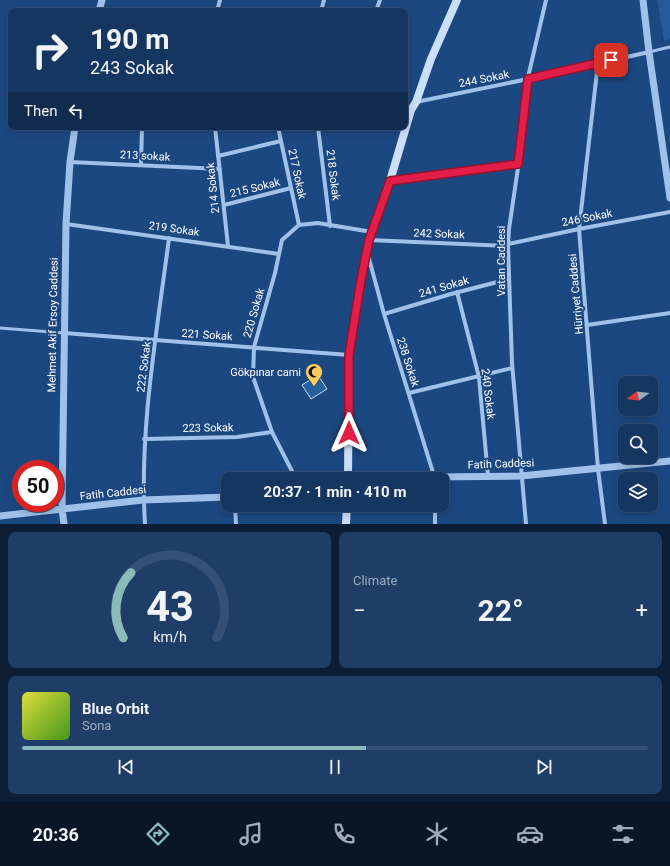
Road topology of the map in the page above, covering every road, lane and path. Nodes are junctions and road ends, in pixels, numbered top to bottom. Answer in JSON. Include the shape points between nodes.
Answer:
{"nodes":[{"id":1,"x":457,"y":0,"type":"edge"},
{"id":2,"x":546,"y":0,"type":"edge"},
{"id":3,"x":643,"y":0,"type":"edge"},
{"id":4,"x":670,"y":47,"type":"edge"},
{"id":5,"x":648,"y":52,"type":"junction"},
{"id":6,"x":598,"y":63,"type":"junction"},
{"id":7,"x":528,"y":79,"type":"junction"},
{"id":8,"x":416,"y":102,"type":"junction"},
{"id":9,"x":408,"y":109,"type":"edge"},
{"id":10,"x":75,"y":130,"type":"edge"},
{"id":11,"x":142,"y":130,"type":"edge"},
{"id":12,"x":215,"y":130,"type":"edge"},
{"id":13,"x":279,"y":130,"type":"edge"},
{"id":14,"x":318,"y":130,"type":"edge"},
{"id":15,"x":403,"y":130,"type":"edge"},
{"id":16,"x":281,"y":141,"type":"junction"},
{"id":17,"x":218,"y":156,"type":"junction"},
{"id":18,"x":70,"y":162,"type":"junction"},
{"id":19,"x":518,"y":164,"type":"junction"},
{"id":20,"x":141,"y":165,"type":"junction"},
{"id":21,"x":220,"y":169,"type":"junction"},
{"id":22,"x":390,"y":181,"type":"junction"},
{"id":23,"x":291,"y":188,"type":"junction"},
{"id":24,"x":670,"y":198,"type":"edge"},
{"id":25,"x":224,"y":205,"type":"junction"},
{"id":26,"x":670,"y":212,"type":"edge"},
{"id":27,"x":66,"y":224,"type":"junction"},
{"id":28,"x":298,"y":225,"type":"junction"},
{"id":29,"x":330,"y":226,"type":"junction"},
{"id":30,"x":579,"y":229,"type":"junction"},
{"id":31,"x":372,"y":232,"type":"junction"},
{"id":32,"x":169,"y":238,"type":"junction"},
{"id":33,"x":369,"y":240,"type":"junction"},
{"id":34,"x":508,"y":245,"type":"junction"},
{"id":35,"x":228,"y":246,"type":"junction"},
{"id":36,"x":367,"y":252,"type":"junction"},
{"id":37,"x":279,"y":254,"type":"junction"},
{"id":38,"x":509,"y":279,"type":"junction"},
{"id":39,"x":457,"y":292,"type":"junction"},
{"id":40,"x":670,"y":313,"type":"edge"},
{"id":41,"x":384,"y":314,"type":"junction"},
{"id":42,"x":587,"y":325,"type":"junction"},
{"id":43,"x":0,"y":328,"type":"edge"},
{"id":44,"x":64,"y":333,"type":"junction"},
{"id":45,"x":156,"y":340,"type":"junction"},
{"id":46,"x":254,"y":347,"type":"junction"},
{"id":47,"x":349,"y":355,"type":"junction"},
{"id":48,"x":512,"y":368,"type":"junction"},
{"id":49,"x":479,"y":377,"type":"junction"},
{"id":50,"x":409,"y":393,"type":"junction"},
{"id":51,"x":272,"y":432,"type":"junction"},
{"id":52,"x":144,"y":439,"type":"junction"},
{"id":53,"x":63,"y":460,"type":"edge"},
{"id":54,"x":670,"y":461,"type":"edge"},
{"id":55,"x":598,"y":469,"type":"junction"},
{"id":56,"x":292,"y":472,"type":"edge"},
{"id":57,"x":348,"y":472,"type":"edge"},
{"id":58,"x":433,"y":472,"type":"edge"},
{"id":59,"x":488,"y":476,"type":"junction"},
{"id":60,"x":521,"y":476,"type":"junction"},
{"id":61,"x":449,"y":477,"type":"edge"},
{"id":62,"x":221,"y":497,"type":"edge"},
{"id":63,"x":143,"y":500,"type":"junction"},
{"id":64,"x":64,"y":509,"type":"edge"},
{"id":65,"x":35,"y":512,"type":"edge"},
{"id":66,"x":62,"y":512,"type":"edge"},
{"id":67,"x":235,"y":512,"type":"edge"},
{"id":68,"x":347,"y":512,"type":"edge"},
{"id":69,"x":435,"y":512,"type":"edge"},
{"id":70,"x":0,"y":516,"type":"edge"},
{"id":71,"x":64,"y":524,"type":"edge"},
{"id":72,"x":145,"y":524,"type":"edge"},
{"id":73,"x":236,"y":524,"type":"edge"},
{"id":74,"x":346,"y":524,"type":"edge"},
{"id":75,"x":435,"y":524,"type":"edge"},
{"id":76,"x":526,"y":524,"type":"edge"},
{"id":77,"x":605,"y":524,"type":"edge"}],
"edges":[{"from":1,"to":8,"type":"main road","via":[[431,59]]},
{"from":2,"to":7,"type":"street","name":"Vatan Caddesi"},
{"from":3,"to":5,"type":"street"},
{"from":4,"to":5,"type":"lane"},
{"from":5,"to":6,"type":"street","name":"244 Sokak"},
{"from":5,"to":24,"type":"street"},
{"from":6,"to":7,"type":"street","name":"244 Sokak"},
{"from":6,"to":30,"type":"street","name":"Hürriyet Caddesi"},
{"from":7,"to":8,"type":"street","name":"244 Sokak"},
{"from":7,"to":19,"type":"street","name":"Vatan Caddesi"},
{"from":8,"to":9,"type":"main road"},
{"from":10,"to":18,"type":"street","name":"Mehmet Akif Ersoy Caddesi"},
{"from":11,"to":20,"type":"street"},
{"from":12,"to":17,"type":"street","name":"214 Sokak"},
{"from":13,"to":16,"type":"street","name":"217 Sokak"},
{"from":14,"to":29,"type":"street","name":"218 Sokak"},
{"from":15,"to":22,"type":"main road"},
{"from":16,"to":17,"type":"street"},
{"from":16,"to":23,"type":"street","name":"217 Sokak"},
{"from":17,"to":21,"type":"street","name":"214 Sokak"},
{"from":18,"to":20,"type":"street","name":"213 sokak"},
{"from":18,"to":27,"type":"street","name":"Mehmet Akif Ersoy Caddesi"},
{"from":19,"to":22,"type":"street"},
{"from":19,"to":34,"type":"street","name":"Vatan Caddesi"},
{"from":20,"to":21,"type":"street","name":"213 sokak"},
{"from":21,"to":25,"type":"street","name":"214 Sokak"},
{"from":22,"to":31,"type":"main road"},
{"from":23,"to":25,"type":"street","name":"215 Sokak"},
{"from":23,"to":28,"type":"street","name":"217 Sokak"},
{"from":25,"to":35,"type":"street","name":"214 Sokak"},
{"from":26,"to":30,"type":"street","name":"246 Sokak"},
{"from":27,"to":32,"type":"street","name":"219 Sokak"},
{"from":27,"to":44,"type":"street","name":"Mehmet Akif Ersoy Caddesi"},
{"from":28,"to":29,"type":"street"},
{"from":28,"to":37,"type":"street","name":"220 Sokak","via":[[282,240]]},
{"from":29,"to":31,"type":"street"},
{"from":30,"to":34,"type":"street","name":"246 Sokak"},
{"from":30,"to":42,"type":"street","name":"Hürriyet Caddesi"},
{"from":31,"to":33,"type":"main road"},
{"from":32,"to":35,"type":"street","name":"219 Sokak"},
{"from":32,"to":45,"type":"street","name":"222 Sokak"},
{"from":33,"to":34,"type":"street","name":"242 Sokak"},
{"from":33,"to":36,"type":"main road"},
{"from":34,"to":38,"type":"street","name":"Vatan Caddesi"},
{"from":35,"to":37,"type":"street","name":"219 Sokak"},
{"from":36,"to":41,"type":"street","name":"238 Sokak"},
{"from":36,"to":47,"type":"main road"},
{"from":37,"to":46,"type":"street","name":"220 Sokak"},
{"from":38,"to":39,"type":"street","name":"241 Sokak"},
{"from":38,"to":48,"type":"street","name":"Vatan Caddesi"},
{"from":39,"to":41,"type":"street","name":"241 Sokak"},
{"from":39,"to":49,"type":"street","name":"240 Sokak"},
{"from":40,"to":42,"type":"street"},
{"from":41,"to":50,"type":"street","name":"238 Sokak"},
{"from":42,"to":55,"type":"street","name":"Hürriyet Caddesi"},
{"from":43,"to":44,"type":"lane"},
{"from":44,"to":45,"type":"street","name":"221 Sokak"},
{"from":44,"to":53,"type":"street","name":"Mehmet Akif Ersoy Caddesi"},
{"from":45,"to":46,"type":"street","name":"221 Sokak"},
{"from":45,"to":52,"type":"street","name":"222 Sokak"},
{"from":46,"to":47,"type":"street","name":"221 Sokak"},
{"from":46,"to":51,"type":"street","name":"220 Sokak","via":[[253,377]]},
{"from":47,"to":57,"type":"main road"},
{"from":48,"to":49,"type":"street"},
{"from":48,"to":60,"type":"street","name":"Vatan Caddesi"},
{"from":49,"to":50,"type":"street"},
{"from":49,"to":59,"type":"street","name":"240 Sokak"},
{"from":50,"to":58,"type":"street","name":"238 Sokak"},
{"from":51,"to":52,"type":"street","name":"223 Sokak","via":[[238,437]]},
{"from":51,"to":56,"type":"street","name":"220 Sokak"},
{"from":52,"to":63,"type":"street","name":"222 Sokak"},
{"from":54,"to":55,"type":"street","name":"Fatih Caddesi"},
{"from":55,"to":60,"type":"street","name":"Fatih Caddesi"},
{"from":55,"to":77,"type":"street","name":"Hürriyet Caddesi"},
{"from":59,"to":60,"type":"street","name":"Fatih Caddesi"},
{"from":59,"to":61,"type":"street","name":"Fatih Caddesi"},
{"from":60,"to":76,"type":"street","name":"Vatan Caddesi"},
{"from":62,"to":63,"type":"street","name":"Fatih Caddesi"},
{"from":63,"to":64,"type":"street","name":"Fatih Caddesi"},
{"from":63,"to":72,"type":"street","name":"222 Sokak"},
{"from":65,"to":70,"type":"street","name":"Fatih Caddesi"},
{"from":66,"to":71,"type":"street","name":"Mehmet Akif Ersoy Caddesi"},
{"from":67,"to":73,"type":"street"},
{"from":68,"to":74,"type":"main road"},
{"from":69,"to":75,"type":"street"}]}
